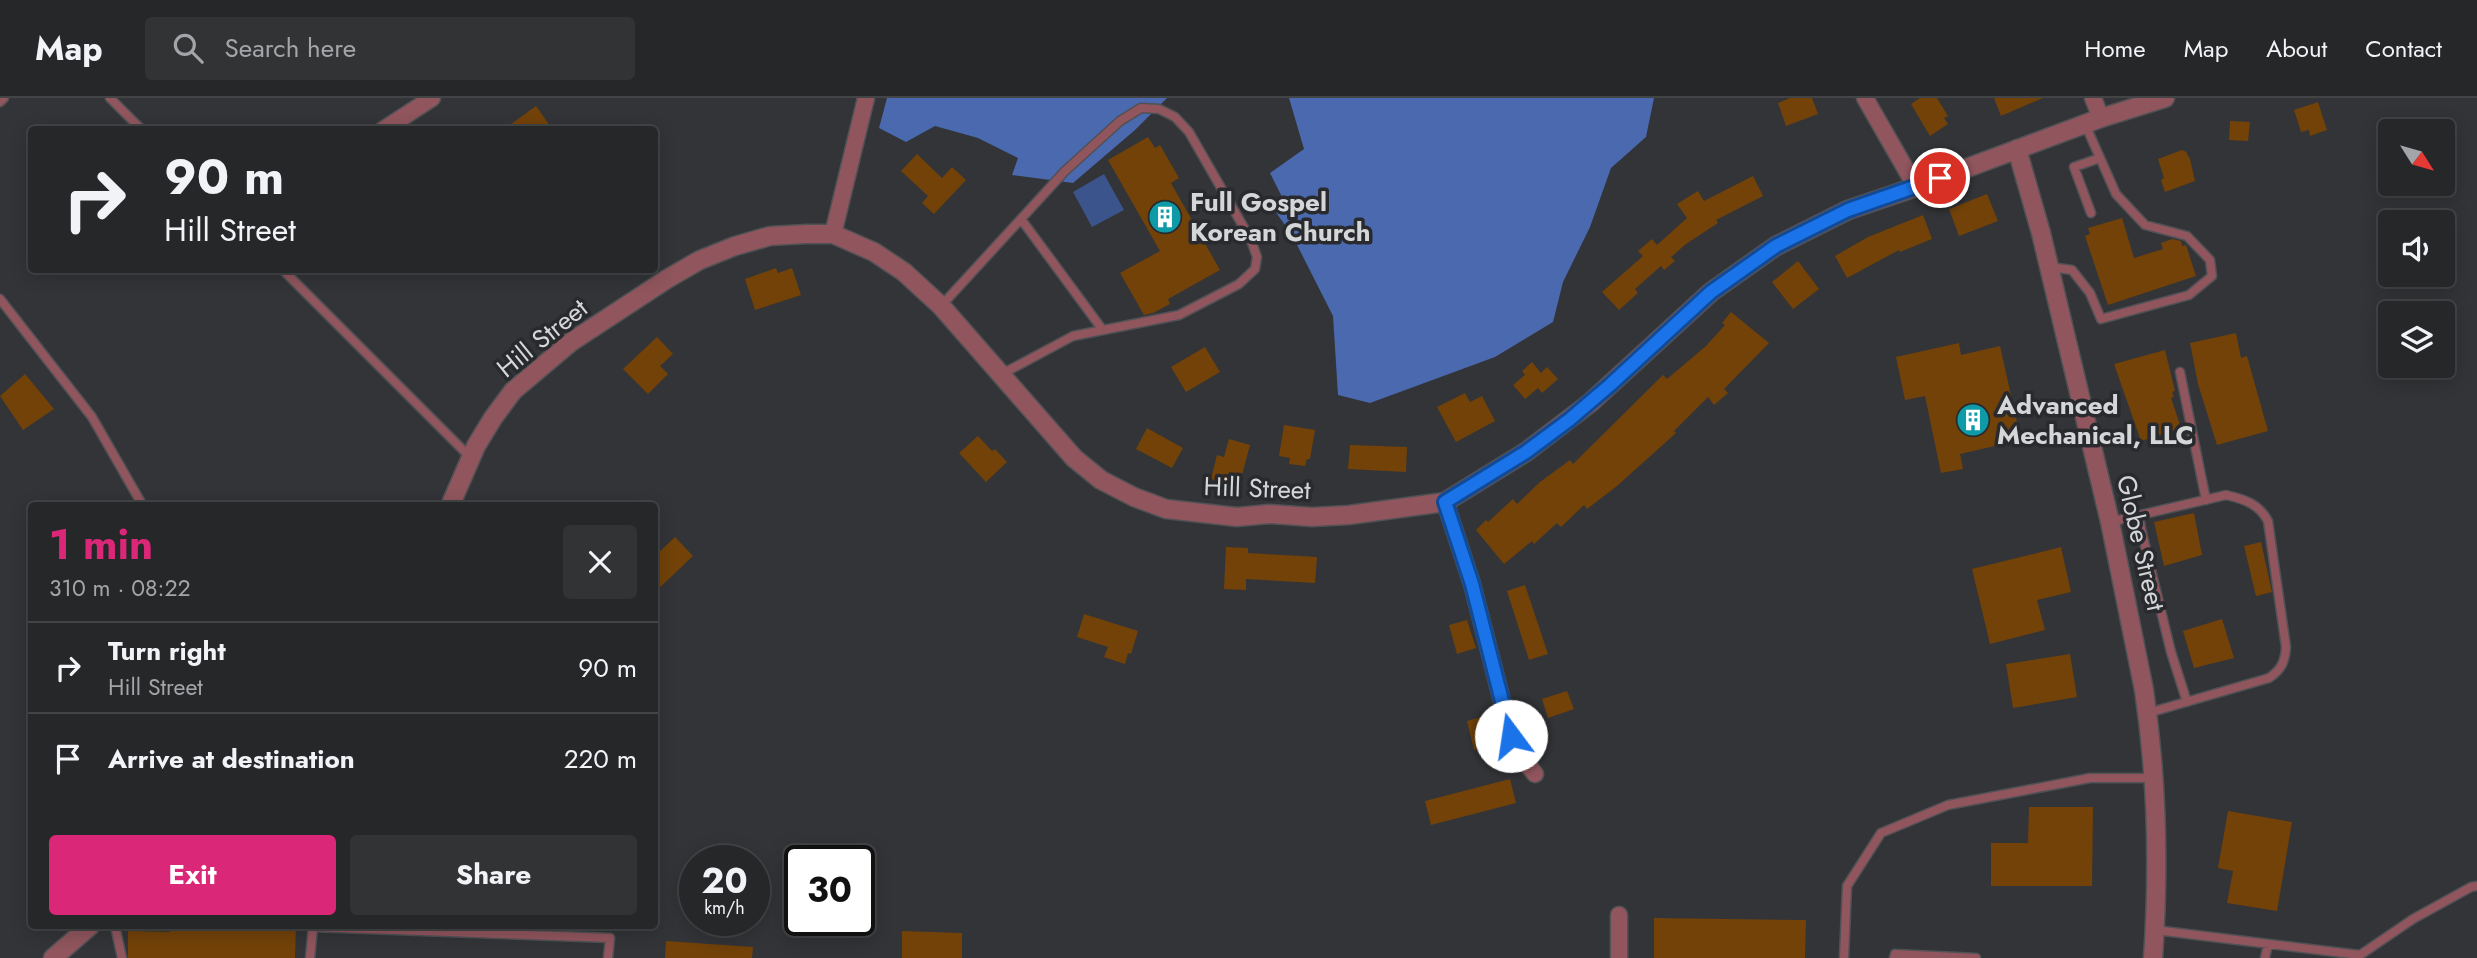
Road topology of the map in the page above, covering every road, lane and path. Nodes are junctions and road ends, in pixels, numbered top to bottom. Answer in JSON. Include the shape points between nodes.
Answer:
{"nodes":[{"id":1,"x":4,"y":98,"type":"edge"},
{"id":2,"x":110,"y":98,"type":"edge"},
{"id":3,"x":432,"y":98,"type":"edge"},
{"id":4,"x":866,"y":98,"type":"edge"},
{"id":5,"x":1864,"y":98,"type":"edge"},
{"id":6,"x":2092,"y":98,"type":"edge"},
{"id":7,"x":2165,"y":98,"type":"edge"},
{"id":8,"x":0,"y":102,"type":"edge"},
{"id":9,"x":2093,"y":121,"type":"junction"},
{"id":10,"x":138,"y":126,"type":"edge"},
{"id":11,"x":389,"y":126,"type":"edge"},
{"id":12,"x":2017,"y":149,"type":"junction"},
{"id":13,"x":2100,"y":158,"type":"junction"},
{"id":14,"x":1916,"y":187,"type":"junction"},
{"id":15,"x":2091,"y":213,"type":"dead end"},
{"id":16,"x":1021,"y":219,"type":"junction"},
{"id":17,"x":833,"y":234,"type":"junction"},
{"id":18,"x":2048,"y":267,"type":"junction"},
{"id":19,"x":286,"y":273,"type":"edge"},
{"id":20,"x":0,"y":299,"type":"edge"},
{"id":21,"x":941,"y":306,"type":"junction"},
{"id":22,"x":1102,"y":329,"type":"junction"},
{"id":23,"x":2180,"y":372,"type":"dead end"},
{"id":24,"x":1000,"y":375,"type":"junction"},
{"id":25,"x":470,"y":457,"type":"junction"},
{"id":26,"x":2206,"y":500,"type":"junction"},
{"id":27,"x":141,"y":502,"type":"edge"},
{"id":28,"x":452,"y":502,"type":"edge"},
{"id":29,"x":1445,"y":502,"type":"junction"},
{"id":30,"x":2139,"y":515,"type":"junction"},
{"id":31,"x":2110,"y":522,"type":"junction"},
{"id":32,"x":2187,"y":702,"type":"junction"},
{"id":33,"x":2148,"y":713,"type":"junction"},
{"id":34,"x":1535,"y":774,"type":"dead end"},
{"id":35,"x":2152,"y":778,"type":"junction"},
{"id":36,"x":2477,"y":886,"type":"edge"},
{"id":37,"x":1619,"y":915,"type":"dead end"},
{"id":38,"x":87,"y":929,"type":"edge"},
{"id":39,"x":117,"y":929,"type":"edge"},
{"id":40,"x":313,"y":929,"type":"edge"},
{"id":41,"x":367,"y":929,"type":"edge"},
{"id":42,"x":2155,"y":930,"type":"junction"},
{"id":43,"x":2268,"y":944,"type":"junction"},
{"id":44,"x":2360,"y":957,"type":"edge"},
{"id":45,"x":53,"y":958,"type":"edge"},
{"id":46,"x":122,"y":958,"type":"edge"},
{"id":47,"x":310,"y":958,"type":"edge"},
{"id":48,"x":608,"y":958,"type":"edge"},
{"id":49,"x":1619,"y":958,"type":"edge"},
{"id":50,"x":1844,"y":958,"type":"edge"},
{"id":51,"x":1894,"y":958,"type":"edge"},
{"id":52,"x":1976,"y":958,"type":"edge"},
{"id":53,"x":2152,"y":958,"type":"edge"},
{"id":54,"x":2265,"y":958,"type":"edge"}],
"edges":[{"from":1,"to":8,"type":"lane"},
{"from":2,"to":10,"type":"lane"},
{"from":3,"to":11,"type":"street"},
{"from":4,"to":17,"type":"street"},
{"from":5,"to":14,"type":"street"},
{"from":6,"to":9,"type":"street"},
{"from":7,"to":9,"type":"street","name":"Hill Street"},
{"from":9,"to":12,"type":"street","name":"Hill Street"},
{"from":9,"to":13,"type":"lane"},
{"from":12,"to":14,"type":"street","name":"Hill Street"},
{"from":12,"to":18,"type":"street","name":"Globe Street"},
{"from":13,"to":15,"type":"lane","via":[[2074,167]]},
{"from":13,"to":18,"type":"lane","via":[[2116,194],[2145,225],[2187,236],[2210,260],[2213,276],[2189,295],[2101,319],[2090,293],[2072,270]]},
{"from":14,"to":29,"type":"street","name":"Hill Street","via":[[1848,210],[1754,260],[1711,292],[1579,412],[1526,452]]},
{"from":16,"to":21,"type":"lane"},
{"from":16,"to":22,"type":"lane"},
{"from":16,"to":22,"type":"lane","via":[[1065,171],[1141,108],[1159,109],[1175,117],[1189,132],[1251,240],[1257,257],[1255,269],[1239,284],[1179,315]]},
{"from":17,"to":21,"type":"street","name":"Hill Street","via":[[874,252]]},
{"from":17,"to":25,"type":"street","name":"Hill Street","via":[[771,236],[700,260],[667,279],[572,342],[513,391]]},
{"from":18,"to":31,"type":"street","name":"Globe Street"},
{"from":19,"to":25,"type":"lane"},
{"from":20,"to":27,"type":"lane","via":[[92,417]]},
{"from":21,"to":24,"type":"street","name":"Hill Street"},
{"from":22,"to":24,"type":"lane","via":[[1073,336]]},
{"from":23,"to":26,"type":"lane"},
{"from":24,"to":29,"type":"street","name":"Hill Street","via":[[1074,458],[1101,480],[1166,509],[1237,517],[1312,517]]},
{"from":25,"to":28,"type":"street","name":"Hill Street"},
{"from":26,"to":30,"type":"lane"},
{"from":26,"to":32,"type":"lane","via":[[2226,495],[2245,499],[2263,513],[2286,647],[2280,670],[2269,678]]},
{"from":29,"to":34,"type":"street","via":[[1472,584],[1511,736]]},
{"from":30,"to":31,"type":"lane"},
{"from":30,"to":32,"type":"lane"},
{"from":31,"to":33,"type":"street","name":"Globe Street"},
{"from":32,"to":33,"type":"lane"},
{"from":33,"to":35,"type":"street","name":"Globe Street"},
{"from":35,"to":42,"type":"street","name":"Globe Street"},
{"from":35,"to":50,"type":"lane","via":[[2090,778],[1948,805],[1881,833],[1847,886]]},
{"from":36,"to":44,"type":"lane","via":[[2413,919]]},
{"from":37,"to":49,"type":"street"},
{"from":38,"to":45,"type":"street"},
{"from":39,"to":46,"type":"lane"},
{"from":40,"to":47,"type":"lane"},
{"from":41,"to":48,"type":"lane","via":[[610,938]]},
{"from":42,"to":43,"type":"lane"},
{"from":42,"to":53,"type":"street","name":"Globe Street"},
{"from":43,"to":44,"type":"lane"},
{"from":43,"to":54,"type":"lane"},
{"from":51,"to":52,"type":"lane","via":[[1895,954]]}]}
